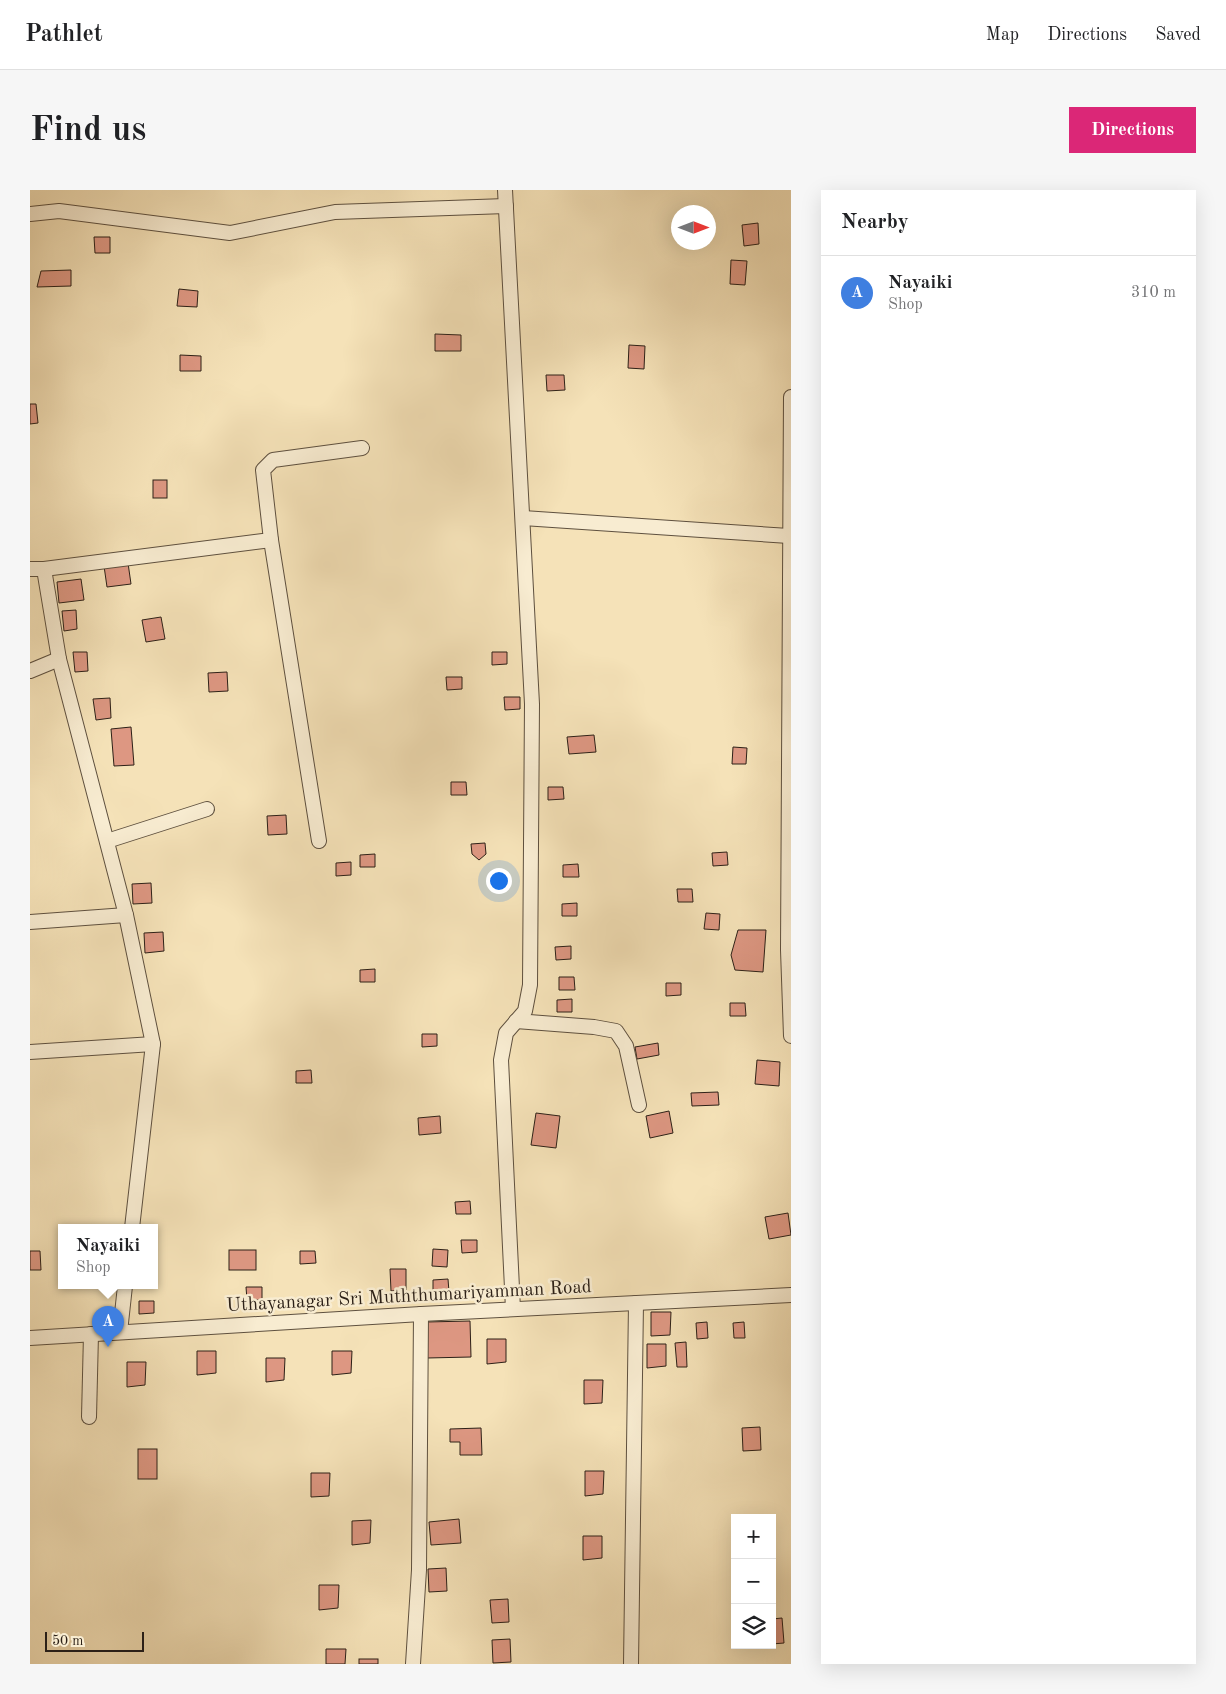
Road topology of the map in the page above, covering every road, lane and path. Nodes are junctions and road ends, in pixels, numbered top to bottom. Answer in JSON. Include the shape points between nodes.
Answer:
{"nodes":[{"id":1,"x":505,"y":190,"type":"edge"},
{"id":2,"x":506,"y":206,"type":"junction"},
{"id":3,"x":30,"y":214,"type":"edge"},
{"id":4,"x":791,"y":397,"type":"edge"},
{"id":5,"x":362,"y":448,"type":"dead end"},
{"id":6,"x":523,"y":518,"type":"junction"},
{"id":7,"x":789,"y":536,"type":"junction"},
{"id":8,"x":271,"y":540,"type":"junction"},
{"id":9,"x":37,"y":569,"type":"edge"},
{"id":10,"x":58,"y":659,"type":"junction"},
{"id":11,"x":30,"y":671,"type":"edge"},
{"id":12,"x":207,"y":808,"type":"dead end"},
{"id":13,"x":107,"y":841,"type":"junction"},
{"id":14,"x":320,"y":841,"type":"dead end"},
{"id":15,"x":126,"y":915,"type":"junction"},
{"id":16,"x":30,"y":922,"type":"edge"},
{"id":17,"x":516,"y":1021,"type":"junction"},
{"id":18,"x":791,"y":1036,"type":"edge"},
{"id":19,"x":152,"y":1044,"type":"junction"},
{"id":20,"x":30,"y":1052,"type":"edge"},
{"id":21,"x":639,"y":1105,"type":"dead end"},
{"id":22,"x":132,"y":1224,"type":"edge"},
{"id":23,"x":125,"y":1289,"type":"edge"},
{"id":24,"x":791,"y":1296,"type":"edge"},
{"id":25,"x":636,"y":1303,"type":"junction"},
{"id":26,"x":513,"y":1309,"type":"junction"},
{"id":27,"x":421,"y":1314,"type":"junction"},
{"id":28,"x":120,"y":1332,"type":"junction"},
{"id":29,"x":91,"y":1334,"type":"junction"},
{"id":30,"x":30,"y":1338,"type":"edge"},
{"id":31,"x":89,"y":1417,"type":"dead end"},
{"id":32,"x":413,"y":1664,"type":"edge"},
{"id":33,"x":631,"y":1664,"type":"edge"}],
"edges":[{"from":1,"to":2,"type":"street"},
{"from":2,"to":3,"type":"street","via":[[335,212],[230,233],[58,211]]},
{"from":2,"to":6,"type":"street"},
{"from":4,"to":7,"type":"street"},
{"from":5,"to":8,"type":"street","via":[[274,460],[263,470]]},
{"from":6,"to":7,"type":"street"},
{"from":6,"to":17,"type":"street","via":[[532,704],[530,985],[526,1011]]},
{"from":7,"to":18,"type":"street","via":[[788,950]]},
{"from":8,"to":9,"type":"street"},
{"from":8,"to":14,"type":"street"},
{"from":9,"to":10,"type":"street"},
{"from":10,"to":11,"type":"street"},
{"from":10,"to":13,"type":"street"},
{"from":12,"to":13,"type":"street"},
{"from":13,"to":15,"type":"street"},
{"from":15,"to":16,"type":"street"},
{"from":15,"to":19,"type":"street"},
{"from":17,"to":21,"type":"street","via":[[616,1031],[626,1046]]},
{"from":17,"to":26,"type":"street","via":[[506,1033],[501,1060]]},
{"from":19,"to":20,"type":"street"},
{"from":19,"to":22,"type":"street"},
{"from":23,"to":28,"type":"street"},
{"from":24,"to":25,"type":"street","name":"Uthayanagar Sri Muththumariyamman Road"},
{"from":25,"to":26,"type":"street","name":"Uthayanagar Sri Muththumariyamman Road"},
{"from":25,"to":33,"type":"street"},
{"from":26,"to":27,"type":"street","name":"Uthayanagar Sri Muththumariyamman Road"},
{"from":27,"to":28,"type":"street","name":"Uthayanagar Sri Muththumariyamman Road"},
{"from":27,"to":32,"type":"street","via":[[419,1570]]},
{"from":28,"to":29,"type":"street","name":"Uthayanagar Sri Muththumariyamman Road"},
{"from":29,"to":30,"type":"street","name":"Uthayanagar Sri Muththumariyamman Road"},
{"from":29,"to":31,"type":"street"}]}
